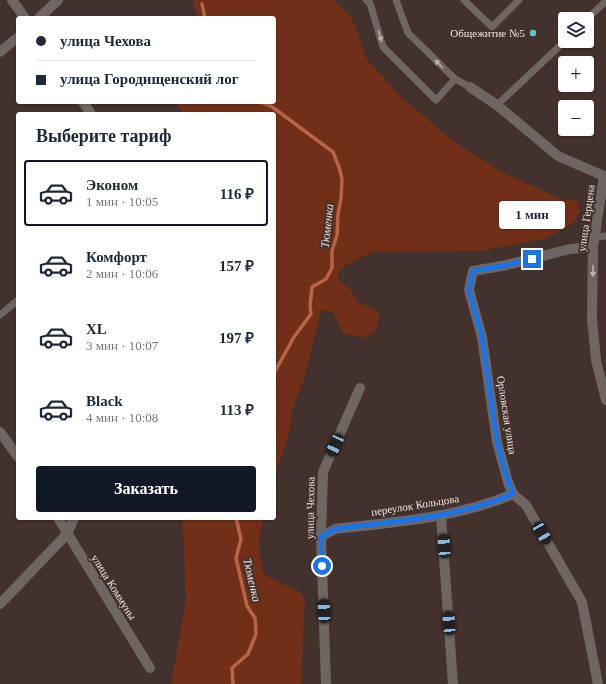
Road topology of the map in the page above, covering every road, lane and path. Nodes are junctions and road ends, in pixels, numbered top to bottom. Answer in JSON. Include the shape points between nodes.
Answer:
{"nodes":[{"id":1,"x":12,"y":0,"type":"edge"},
{"id":2,"x":58,"y":0,"type":"edge"},
{"id":3,"x":366,"y":0,"type":"edge"},
{"id":4,"x":396,"y":0,"type":"edge"},
{"id":5,"x":464,"y":0,"type":"edge"},
{"id":6,"x":519,"y":0,"type":"edge"},
{"id":7,"x":606,"y":1,"type":"edge"},
{"id":8,"x":594,"y":12,"type":"edge"},
{"id":9,"x":24,"y":16,"type":"edge"},
{"id":10,"x":41,"y":16,"type":"edge"},
{"id":11,"x":16,"y":39,"type":"edge"},
{"id":12,"x":558,"y":48,"type":"edge"},
{"id":13,"x":0,"y":52,"type":"edge"},
{"id":14,"x":455,"y":79,"type":"junction"},
{"id":15,"x":470,"y":87,"type":"joint"},
{"id":16,"x":497,"y":105,"type":"junction"},
{"id":17,"x":605,"y":175,"type":"edge"},
{"id":18,"x":606,"y":236,"type":"edge"},
{"id":19,"x":593,"y":242,"type":"junction"},
{"id":20,"x":16,"y":302,"type":"edge"},
{"id":21,"x":0,"y":315,"type":"edge"},
{"id":22,"x":604,"y":381,"type":"edge"},
{"id":23,"x":360,"y":388,"type":"dead end"},
{"id":24,"x":606,"y":400,"type":"edge"},
{"id":25,"x":0,"y":432,"type":"edge"},
{"id":26,"x":16,"y":454,"type":"edge"},
{"id":27,"x":513,"y":494,"type":"junction"},
{"id":28,"x":441,"y":516,"type":"junction"},
{"id":29,"x":59,"y":520,"type":"edge"},
{"id":30,"x":73,"y":520,"type":"edge"},
{"id":31,"x":67,"y":534,"type":"junction"},
{"id":32,"x":321,"y":537,"type":"junction"},
{"id":33,"x":0,"y":604,"type":"edge"},
{"id":34,"x":150,"y":668,"type":"dead end"},
{"id":35,"x":326,"y":684,"type":"edge"},
{"id":36,"x":454,"y":684,"type":"edge"},
{"id":37,"x":598,"y":684,"type":"edge"}],
"edges":[{"from":1,"to":9,"type":"street"},
{"from":2,"to":10,"type":"street"},
{"from":3,"to":14,"type":"lane","one_way":true,"via":[[370,4],[383,48],[436,100]]},
{"from":14,"to":4,"type":"lane","one_way":true,"via":[[408,33]]},
{"from":5,"to":6,"type":"lane","via":[[492,27]]},
{"from":7,"to":8,"type":"lane"},
{"from":11,"to":13,"type":"street"},
{"from":12,"to":16,"type":"lane"},
{"from":14,"to":15,"type":"lane"},
{"from":15,"to":16,"type":"street","name":"улица Герцена"},
{"from":16,"to":17,"type":"street","name":"улица Герцена","via":[[558,156]]},
{"from":17,"to":19,"type":"street","name":"улица Герцена"},
{"from":18,"to":19,"type":"lane"},
{"from":19,"to":22,"type":"street","name":"улица Герцена","one_way":true,"via":[[592,319],[596,360]]},
{"from":19,"to":27,"type":"street","name":"Орловская улица","via":[[507,265],[473,271],[469,290],[482,337],[497,442]]},
{"from":20,"to":21,"type":"lane"},
{"from":22,"to":24,"type":"street","name":"улица Герцена"},
{"from":23,"to":32,"type":"street","name":"улица Чехова","via":[[323,472]]},
{"from":25,"to":26,"type":"street"},
{"from":27,"to":28,"type":"street","name":"переулок Кольцова"},
{"from":27,"to":37,"type":"street","name":"Орловская улица","via":[[526,505],[582,602]]},
{"from":28,"to":32,"type":"street","name":"переулок Кольцова","via":[[335,529]]},
{"from":28,"to":36,"type":"street"},
{"from":29,"to":31,"type":"street","name":"улица Коммуны"},
{"from":30,"to":31,"type":"street"},
{"from":31,"to":33,"type":"street"},
{"from":31,"to":34,"type":"street","name":"улица Коммуны"},
{"from":32,"to":35,"type":"street","name":"улица Чехова"}]}
